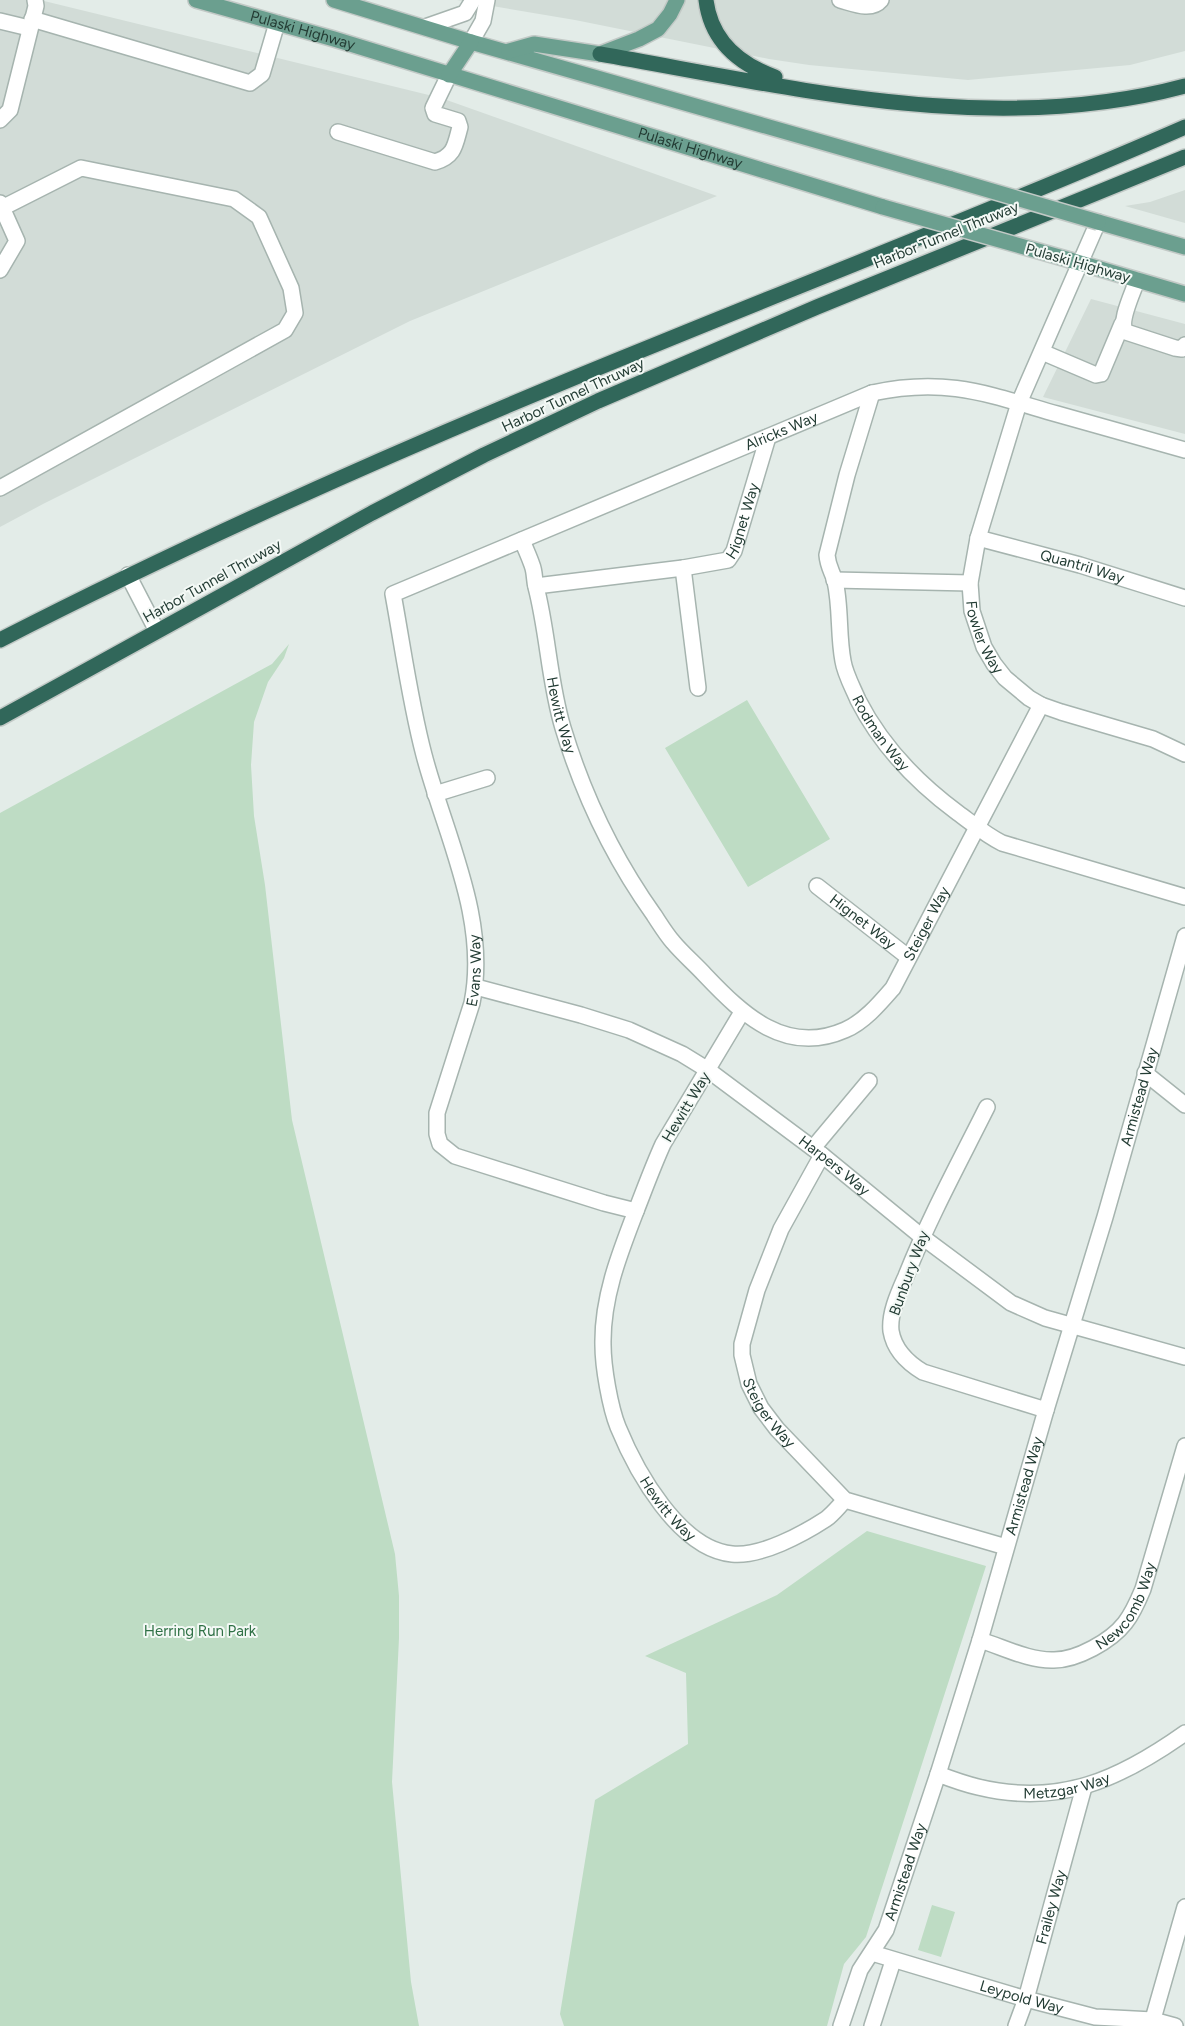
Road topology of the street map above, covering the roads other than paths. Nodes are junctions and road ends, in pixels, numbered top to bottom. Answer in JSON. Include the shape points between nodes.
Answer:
{"nodes":[{"id":1,"x":35,"y":0,"type":"edge"},
{"id":2,"x":196,"y":0,"type":"edge"},
{"id":3,"x":335,"y":0,"type":"edge"},
{"id":4,"x":473,"y":0,"type":"edge"},
{"id":5,"x":488,"y":0,"type":"edge"},
{"id":6,"x":677,"y":0,"type":"edge"},
{"id":7,"x":706,"y":0,"type":"edge"},
{"id":8,"x":840,"y":0,"type":"edge"},
{"id":9,"x":881,"y":0,"type":"edge"},
{"id":10,"x":0,"y":21,"type":"edge"},
{"id":11,"x":277,"y":23,"type":"junction"},
{"id":12,"x":31,"y":24,"type":"junction"},
{"id":13,"x":425,"y":26,"type":"junction"},
{"id":14,"x":471,"y":42,"type":"junction"},
{"id":15,"x":509,"y":51,"type":"junction"},
{"id":16,"x":600,"y":54,"type":"junction"},
{"id":17,"x":449,"y":75,"type":"junction"},
{"id":18,"x":1185,"y":86,"type":"edge"},
{"id":19,"x":849,"y":96,"type":"junction"},
{"id":20,"x":0,"y":120,"type":"edge"},
{"id":21,"x":1185,"y":127,"type":"edge"},
{"id":22,"x":338,"y":132,"type":"dead end"},
{"id":23,"x":1185,"y":157,"type":"edge"},
{"id":24,"x":1,"y":206,"type":"edge"},
{"id":25,"x":1098,"y":222,"type":"junction"},
{"id":26,"x":1185,"y":247,"type":"edge"},
{"id":27,"x":1079,"y":259,"type":"junction"},
{"id":28,"x":0,"y":270,"type":"edge"},
{"id":29,"x":1137,"y":280,"type":"junction"},
{"id":30,"x":1185,"y":294,"type":"edge"},
{"id":31,"x":1122,"y":324,"type":"junction"},
{"id":32,"x":1185,"y":345,"type":"edge"},
{"id":33,"x":1042,"y":352,"type":"junction"},
{"id":34,"x":872,"y":393,"type":"junction"},
{"id":35,"x":1019,"y":403,"type":"junction"},
{"id":36,"x":768,"y":437,"type":"junction"},
{"id":37,"x":1185,"y":450,"type":"edge"},
{"id":38,"x":0,"y":488,"type":"edge"},
{"id":39,"x":978,"y":538,"type":"junction"},
{"id":40,"x":522,"y":540,"type":"junction"},
{"id":41,"x":683,"y":568,"type":"junction"},
{"id":42,"x":128,"y":575,"type":"junction"},
{"id":43,"x":834,"y":580,"type":"junction"},
{"id":44,"x":970,"y":583,"type":"junction"},
{"id":45,"x":536,"y":586,"type":"junction"},
{"id":46,"x":393,"y":594,"type":"joint"},
{"id":47,"x":1185,"y":598,"type":"edge"},
{"id":48,"x":157,"y":631,"type":"junction"},
{"id":49,"x":0,"y":640,"type":"edge"},
{"id":50,"x":698,"y":688,"type":"dead end"},
{"id":51,"x":1041,"y":706,"type":"junction"},
{"id":52,"x":0,"y":718,"type":"edge"},
{"id":53,"x":1185,"y":754,"type":"edge"},
{"id":54,"x":487,"y":778,"type":"dead end"},
{"id":55,"x":435,"y":794,"type":"junction"},
{"id":56,"x":976,"y":827,"type":"junction"},
{"id":57,"x":817,"y":886,"type":"dead end"},
{"id":58,"x":1185,"y":897,"type":"edge"},
{"id":59,"x":1185,"y":936,"type":"edge"},
{"id":60,"x":908,"y":957,"type":"junction"},
{"id":61,"x":476,"y":987,"type":"junction"},
{"id":62,"x":742,"y":1012,"type":"junction"},
{"id":63,"x":708,"y":1070,"type":"junction"},
{"id":64,"x":1146,"y":1073,"type":"junction"},
{"id":65,"x":869,"y":1081,"type":"dead end"},
{"id":66,"x":1185,"y":1105,"type":"edge"},
{"id":67,"x":987,"y":1107,"type":"dead end"},
{"id":68,"x":818,"y":1152,"type":"junction"},
{"id":69,"x":636,"y":1211,"type":"junction"},
{"id":70,"x":921,"y":1236,"type":"junction"},
{"id":71,"x":1073,"y":1325,"type":"junction"},
{"id":72,"x":1185,"y":1357,"type":"edge"},
{"id":73,"x":1046,"y":1410,"type":"junction"},
{"id":74,"x":1185,"y":1446,"type":"edge"},
{"id":75,"x":845,"y":1500,"type":"junction"},
{"id":76,"x":1006,"y":1547,"type":"junction"},
{"id":77,"x":980,"y":1640,"type":"junction"},
{"id":78,"x":1185,"y":1732,"type":"edge"},
{"id":79,"x":938,"y":1774,"type":"junction"},
{"id":80,"x":1084,"y":1787,"type":"junction"},
{"id":81,"x":1185,"y":1907,"type":"edge"},
{"id":82,"x":872,"y":1953,"type":"junction"},
{"id":83,"x":892,"y":1961,"type":"junction"},
{"id":84,"x":1026,"y":1999,"type":"junction"},
{"id":85,"x":1152,"y":2023,"type":"edge"},
{"id":86,"x":841,"y":2026,"type":"edge"},
{"id":87,"x":872,"y":2026,"type":"edge"},
{"id":88,"x":1016,"y":2026,"type":"edge"},
{"id":89,"x":1175,"y":2026,"type":"edge"}],
"edges":[{"from":1,"to":12,"type":"street"},
{"from":2,"to":11,"type":"main road","name":"Pulaski Highway"},
{"from":3,"to":13,"type":"main road"},
{"from":4,"to":13,"type":"street","via":[[465,13]]},
{"from":5,"to":14,"type":"street","via":[[483,21]]},
{"from":6,"to":16,"type":"main road","via":[[658,29]]},
{"from":7,"to":19,"type":"highway","via":[[723,43],[748,66],[779,79]]},
{"from":8,"to":9,"type":"street","via":[[866,7]]},
{"from":10,"to":12,"type":"street"},
{"from":11,"to":12,"type":"street","via":[[262,74],[250,83]]},
{"from":11,"to":17,"type":"main road","name":"Pulaski Highway"},
{"from":12,"to":20,"type":"street","via":[[10,110]]},
{"from":13,"to":14,"type":"main road"},
{"from":14,"to":15,"type":"main road"},
{"from":14,"to":17,"type":"main road"},
{"from":15,"to":16,"type":"main road","via":[[534,44]]},
{"from":15,"to":25,"type":"main road","bridge":true},
{"from":16,"to":19,"type":"highway"},
{"from":17,"to":22,"type":"street","via":[[433,108],[435,114],[458,121],[460,127],[452,153],[445,160],[435,162]]},
{"from":17,"to":27,"type":"main road","name":"Pulaski Highway","bridge":true,"via":[[883,207]]},
{"from":18,"to":19,"type":"highway","via":[[1112,100],[1000,109],[929,106]]},
{"from":21,"to":42,"type":"highway","name":"Harbor Tunnel Thruway","via":[[467,423]]},
{"from":23,"to":48,"type":"highway","name":"Harbor Tunnel Thruway","via":[[817,307],[598,401],[372,513]]},
{"from":24,"to":28,"type":"street","via":[[17,241]]},
{"from":24,"to":38,"type":"street","via":[[81,168],[234,199],[259,217],[291,288],[295,313],[285,330]]},
{"from":25,"to":26,"type":"main road"},
{"from":25,"to":27,"type":"street","name":"Fowler Way"},
{"from":27,"to":29,"type":"main road","name":"Pulaski Highway"},
{"from":27,"to":33,"type":"street","name":"Fowler Way"},
{"from":29,"to":30,"type":"main road","name":"Pulaski Highway"},
{"from":29,"to":31,"type":"street"},
{"from":31,"to":32,"type":"street","via":[[1126,332],[1134,335],[1175,348]]},
{"from":31,"to":33,"type":"street","via":[[1101,374],[1096,375]]},
{"from":33,"to":35,"type":"street","name":"Fowler Way"},
{"from":34,"to":35,"type":"street","name":"Alricks Way","via":[[942,386],[978,391]]},
{"from":34,"to":36,"type":"street","name":"Alricks Way"},
{"from":34,"to":43,"type":"street","name":"Rodman Way","via":[[827,555]]},
{"from":35,"to":37,"type":"street","name":"Alricks Way"},
{"from":35,"to":39,"type":"street","name":"Fowler Way"},
{"from":36,"to":40,"type":"street","name":"Alricks Way"},
{"from":36,"to":41,"type":"street","name":"Hignet Way","via":[[734,551],[728,560]]},
{"from":39,"to":44,"type":"street","name":"Fowler Way"},
{"from":39,"to":47,"type":"street","name":"Quantril Way"},
{"from":40,"to":45,"type":"street","name":"Hewitt Way","via":[[533,566]]},
{"from":40,"to":46,"type":"street","name":"Alricks Way"},
{"from":41,"to":45,"type":"street","name":"Hignet Way"},
{"from":41,"to":50,"type":"street"},
{"from":42,"to":48,"type":"street"},
{"from":42,"to":49,"type":"highway","name":"Harbor Tunnel Thruway"},
{"from":43,"to":44,"type":"street"},
{"from":43,"to":56,"type":"street","name":"Rodman Way","via":[[843,662],[868,720],[907,771]]},
{"from":44,"to":51,"type":"street","name":"Fowler Way","via":[[972,611],[984,647],[1005,678]]},
{"from":45,"to":62,"type":"street","name":"Hewitt Way","via":[[563,728],[609,842],[643,900],[673,941]]},
{"from":46,"to":55,"type":"street","name":"Evans Way","via":[[416,724]]},
{"from":48,"to":52,"type":"highway","name":"Harbor Tunnel Thruway"},
{"from":51,"to":53,"type":"street","name":"Fowler Way","via":[[1153,739]]},
{"from":51,"to":56,"type":"street","name":"Steiger Way"},
{"from":54,"to":55,"type":"street"},
{"from":55,"to":61,"type":"street","name":"Evans Way","via":[[469,902],[475,942]]},
{"from":56,"to":58,"type":"street","name":"Rodman Way","via":[[1002,843]]},
{"from":56,"to":60,"type":"street","name":"Steiger Way"},
{"from":57,"to":60,"type":"street","name":"Hignet Way"},
{"from":59,"to":64,"type":"street","name":"Armistead Way"},
{"from":60,"to":62,"type":"street","name":"Steiger Way","via":[[894,988],[859,1022],[838,1033],[808,1038],[792,1036],[764,1027]]},
{"from":61,"to":63,"type":"street","name":"Harpers Way","via":[[629,1030],[682,1054]]},
{"from":61,"to":69,"type":"street","name":"Evans Way","via":[[437,1113],[440,1144],[455,1156]]},
{"from":62,"to":63,"type":"street","name":"Hewitt Way"},
{"from":63,"to":68,"type":"street","name":"Harpers Way"},
{"from":63,"to":69,"type":"street","name":"Hewitt Way","via":[[663,1144]]},
{"from":64,"to":66,"type":"street"},
{"from":64,"to":71,"type":"street","name":"Armistead Way"},
{"from":65,"to":68,"type":"street","name":"Steiger Way"},
{"from":67,"to":70,"type":"street","name":"Bunbury Way"},
{"from":68,"to":70,"type":"street","name":"Harpers Way"},
{"from":68,"to":75,"type":"street","name":"Steiger Way","via":[[768,1257],[749,1315],[742,1355],[749,1384],[761,1408]]},
{"from":69,"to":75,"type":"street","name":"Hewitt Way","via":[[617,1259],[605,1305],[603,1346],[617,1426],[653,1496],[673,1520],[695,1538],[732,1555],[762,1551],[794,1537],[828,1518]]},
{"from":70,"to":71,"type":"street","name":"Harpers Way","via":[[1011,1303],[1045,1318]]},
{"from":70,"to":73,"type":"street","name":"Bunbury Way","via":[[893,1310],[891,1330],[900,1351],[910,1364],[923,1372]]},
{"from":71,"to":72,"type":"street","name":"Harpers Way"},
{"from":71,"to":73,"type":"street","name":"Armistead Way"},
{"from":73,"to":76,"type":"street","name":"Armistead Way"},
{"from":74,"to":77,"type":"street","name":"Newcomb Way","via":[[1143,1589],[1124,1624],[1085,1653],[1055,1660],[1034,1658]]},
{"from":75,"to":76,"type":"street","name":"Steiger Way"},
{"from":76,"to":77,"type":"street","name":"Armistead Way"},
{"from":77,"to":79,"type":"street","name":"Armistead Way"},
{"from":78,"to":80,"type":"street","name":"Metzgar Way","via":[[1152,1756],[1115,1776]]},
{"from":79,"to":80,"type":"street","name":"Metzgar Way","via":[[978,1787],[1017,1793]]},
{"from":79,"to":82,"type":"street","name":"Armistead Way","via":[[886,1930]]},
{"from":80,"to":84,"type":"street","name":"Frailey Way"},
{"from":81,"to":85,"type":"street"},
{"from":82,"to":83,"type":"street","name":"Leypold Way"},
{"from":82,"to":86,"type":"street","name":"Armistead Way","via":[[860,1970]]},
{"from":83,"to":84,"type":"street","name":"Leypold Way"},
{"from":83,"to":87,"type":"street"},
{"from":84,"to":85,"type":"street","name":"Leypold Way","via":[[1096,2017]]},
{"from":84,"to":88,"type":"street","name":"Frailey Way"},
{"from":85,"to":89,"type":"street","name":"Leypold Way"}]}
